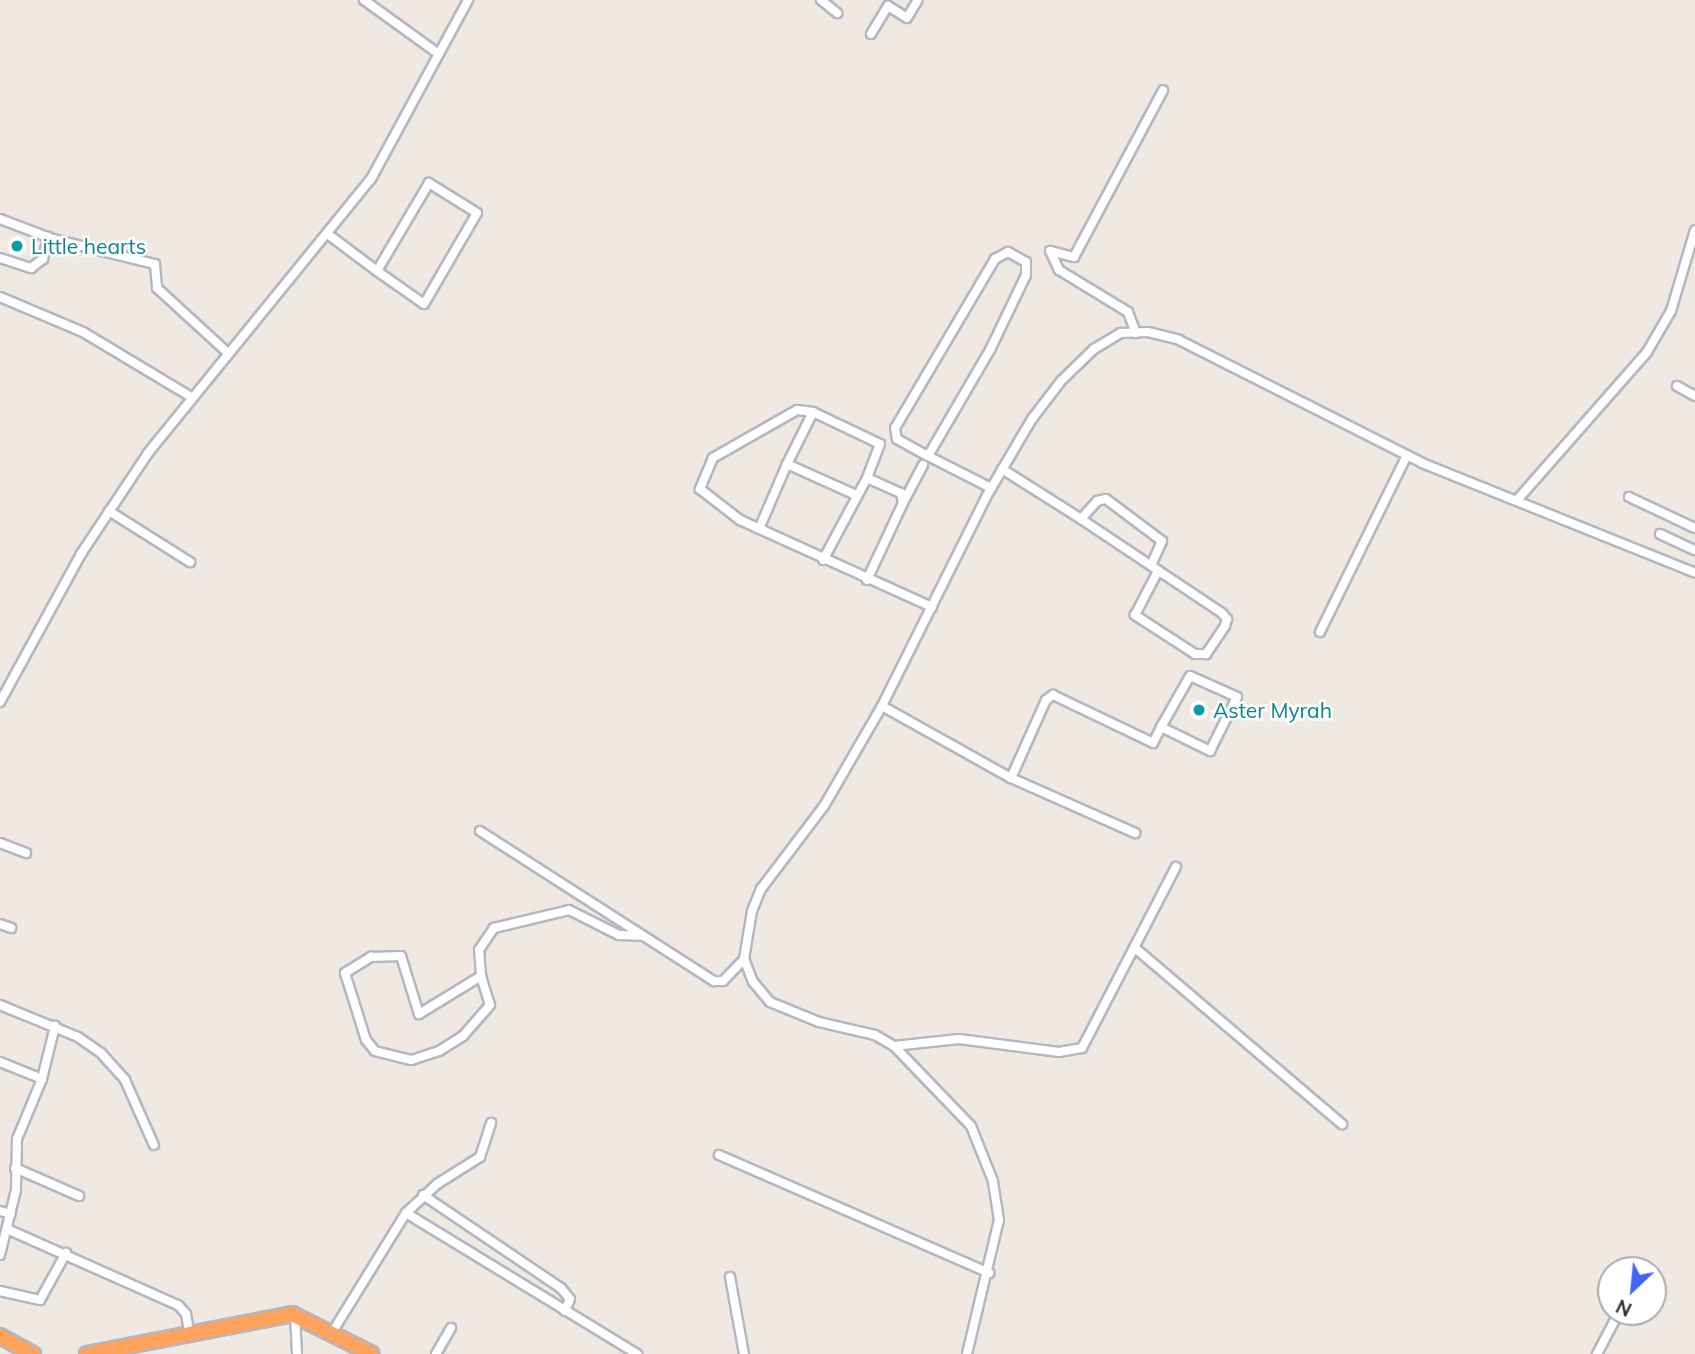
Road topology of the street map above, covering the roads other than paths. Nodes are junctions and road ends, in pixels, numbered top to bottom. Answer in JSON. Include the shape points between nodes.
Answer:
{"nodes":[{"id":1,"x":468,"y":0,"type":"edge"},
{"id":2,"x":821,"y":0,"type":"edge"},
{"id":3,"x":918,"y":0,"type":"edge"},
{"id":4,"x":368,"y":1,"type":"edge"},
{"id":5,"x":837,"y":13,"type":"dead end"},
{"id":6,"x":871,"y":34,"type":"dead end"},
{"id":7,"x":439,"y":54,"type":"junction"},
{"id":8,"x":1163,"y":90,"type":"dead end"},
{"id":9,"x":0,"y":219,"type":"edge"},
{"id":10,"x":1695,"y":230,"type":"edge"},
{"id":11,"x":329,"y":235,"type":"junction"},
{"id":12,"x":48,"y":237,"type":"junction"},
{"id":13,"x":0,"y":258,"type":"edge"},
{"id":14,"x":377,"y":271,"type":"junction"},
{"id":15,"x":0,"y":297,"type":"edge"},
{"id":16,"x":1136,"y":333,"type":"junction"},
{"id":17,"x":228,"y":353,"type":"junction"},
{"id":18,"x":1677,"y":386,"type":"dead end"},
{"id":19,"x":1695,"y":396,"type":"edge"},
{"id":20,"x":191,"y":397,"type":"junction"},
{"id":21,"x":813,"y":412,"type":"junction"},
{"id":22,"x":1406,"y":455,"type":"junction"},
{"id":23,"x":928,"y":456,"type":"junction"},
{"id":24,"x":788,"y":464,"type":"junction"},
{"id":25,"x":923,"y":465,"type":"dead end"},
{"id":26,"x":1002,"y":470,"type":"junction"},
{"id":27,"x":867,"y":478,"type":"junction"},
{"id":28,"x":991,"y":488,"type":"junction"},
{"id":29,"x":856,"y":495,"type":"junction"},
{"id":30,"x":1629,"y":497,"type":"dead end"},
{"id":31,"x":1518,"y":499,"type":"junction"},
{"id":32,"x":903,"y":503,"type":"junction"},
{"id":33,"x":109,"y":511,"type":"junction"},
{"id":34,"x":1081,"y":519,"type":"junction"},
{"id":35,"x":1695,"y":528,"type":"edge"},
{"id":36,"x":759,"y":529,"type":"junction"},
{"id":37,"x":1660,"y":534,"type":"dead end"},
{"id":38,"x":1695,"y":550,"type":"edge"},
{"id":39,"x":823,"y":560,"type":"junction"},
{"id":40,"x":190,"y":562,"type":"dead end"},
{"id":41,"x":1154,"y":568,"type":"junction"},
{"id":42,"x":1695,"y":573,"type":"edge"},
{"id":43,"x":867,"y":580,"type":"junction"},
{"id":44,"x":932,"y":607,"type":"junction"},
{"id":45,"x":1320,"y":632,"type":"dead end"},
{"id":46,"x":0,"y":702,"type":"edge"},
{"id":47,"x":882,"y":706,"type":"junction"},
{"id":48,"x":1161,"y":727,"type":"junction"},
{"id":49,"x":1011,"y":778,"type":"junction"},
{"id":50,"x":480,"y":831,"type":"dead end"},
{"id":51,"x":1135,"y":833,"type":"dead end"},
{"id":52,"x":0,"y":843,"type":"edge"},
{"id":53,"x":26,"y":853,"type":"dead end"},
{"id":54,"x":1176,"y":867,"type":"dead end"},
{"id":55,"x":0,"y":924,"type":"edge"},
{"id":56,"x":11,"y":928,"type":"dead end"},
{"id":57,"x":645,"y":936,"type":"junction"},
{"id":58,"x":1135,"y":948,"type":"junction"},
{"id":59,"x":744,"y":959,"type":"junction"},
{"id":60,"x":481,"y":976,"type":"junction"},
{"id":61,"x":0,"y":1005,"type":"edge"},
{"id":62,"x":55,"y":1026,"type":"junction"},
{"id":63,"x":894,"y":1046,"type":"junction"},
{"id":64,"x":0,"y":1062,"type":"edge"},
{"id":65,"x":42,"y":1079,"type":"junction"},
{"id":66,"x":491,"y":1123,"type":"dead end"},
{"id":67,"x":1342,"y":1124,"type":"dead end"},
{"id":68,"x":154,"y":1145,"type":"dead end"},
{"id":69,"x":719,"y":1155,"type":"dead end"},
{"id":70,"x":15,"y":1168,"type":"junction"},
{"id":71,"x":423,"y":1195,"type":"junction"},
{"id":72,"x":79,"y":1196,"type":"dead end"},
{"id":73,"x":0,"y":1211,"type":"edge"},
{"id":74,"x":406,"y":1213,"type":"junction"},
{"id":75,"x":11,"y":1214,"type":"junction"},
{"id":76,"x":7,"y":1229,"type":"junction"},
{"id":77,"x":66,"y":1253,"type":"junction"},
{"id":78,"x":0,"y":1255,"type":"edge"},
{"id":79,"x":989,"y":1273,"type":"junction"},
{"id":80,"x":730,"y":1277,"type":"dead end"},
{"id":81,"x":0,"y":1291,"type":"edge"},
{"id":82,"x":565,"y":1311,"type":"junction"},
{"id":83,"x":288,"y":1315,"type":"junction"},
{"id":84,"x":1612,"y":1326,"type":"edge"},
{"id":85,"x":451,"y":1328,"type":"dead end"},
{"id":86,"x":189,"y":1331,"type":"junction"},
{"id":87,"x":333,"y":1331,"type":"junction"},
{"id":88,"x":0,"y":1336,"type":"edge"},
{"id":89,"x":33,"y":1354,"type":"edge"},
{"id":90,"x":87,"y":1354,"type":"edge"},
{"id":91,"x":297,"y":1354,"type":"edge"},
{"id":92,"x":372,"y":1354,"type":"edge"},
{"id":93,"x":436,"y":1354,"type":"edge"},
{"id":94,"x":637,"y":1354,"type":"edge"},
{"id":95,"x":744,"y":1354,"type":"edge"},
{"id":96,"x":967,"y":1354,"type":"edge"},
{"id":97,"x":1597,"y":1354,"type":"edge"}],
"edges":[{"from":1,"to":7,"type":"street"},
{"from":2,"to":5,"type":"street"},
{"from":3,"to":6,"type":"street","via":[[907,18],[888,6]]},
{"from":4,"to":7,"type":"street"},
{"from":7,"to":11,"type":"street","via":[[371,179]]},
{"from":8,"to":16,"type":"street","via":[[1074,257],[1050,251],[1059,270],[1128,312]]},
{"from":9,"to":12,"type":"street"},
{"from":10,"to":31,"type":"street","via":[[1671,311],[1647,352]]},
{"from":11,"to":14,"type":"street"},
{"from":11,"to":17,"type":"street"},
{"from":12,"to":13,"type":"street","via":[[43,259],[34,267],[24,268]]},
{"from":12,"to":17,"type":"street","via":[[155,264],[157,288]]},
{"from":14,"to":14,"type":"street","via":[[424,303],[477,213],[429,183]]},
{"from":15,"to":20,"type":"street","via":[[83,332]]},
{"from":16,"to":22,"type":"street","via":[[1179,340]]},
{"from":16,"to":26,"type":"street","via":[[1121,333],[1094,349],[1060,381]]},
{"from":17,"to":20,"type":"street"},
{"from":18,"to":19,"type":"street"},
{"from":20,"to":33,"type":"street"},
{"from":21,"to":24,"type":"street"},
{"from":21,"to":27,"type":"street","via":[[880,444]]},
{"from":21,"to":36,"type":"street","via":[[797,410],[713,458],[700,489]]},
{"from":22,"to":31,"type":"street"},
{"from":22,"to":45,"type":"street"},
{"from":23,"to":23,"type":"street","via":[[990,350],[1026,275],[1026,262],[1008,252],[995,259],[897,423],[897,439]]},
{"from":23,"to":28,"type":"street"},
{"from":24,"to":29,"type":"street"},
{"from":24,"to":36,"type":"street"},
{"from":25,"to":32,"type":"street"},
{"from":26,"to":28,"type":"street"},
{"from":26,"to":34,"type":"street"},
{"from":27,"to":29,"type":"street"},
{"from":27,"to":32,"type":"street","via":[[901,493]]},
{"from":28,"to":44,"type":"street"},
{"from":29,"to":39,"type":"street"},
{"from":30,"to":35,"type":"street"},
{"from":31,"to":42,"type":"street"},
{"from":32,"to":43,"type":"street"},
{"from":33,"to":40,"type":"street"},
{"from":33,"to":46,"type":"street"},
{"from":34,"to":41,"type":"street"},
{"from":34,"to":41,"type":"street","via":[[1097,501],[1106,499],[1162,541]]},
{"from":36,"to":39,"type":"street"},
{"from":37,"to":38,"type":"street"},
{"from":39,"to":43,"type":"street"},
{"from":41,"to":41,"type":"street","via":[[1227,619],[1206,654],[1195,654],[1135,615]]},
{"from":43,"to":44,"type":"street"},
{"from":44,"to":47,"type":"street"},
{"from":47,"to":49,"type":"street"},
{"from":47,"to":59,"type":"street","via":[[824,806],[761,889]]},
{"from":48,"to":48,"type":"street","via":[[1210,751],[1237,697],[1190,676]]},
{"from":48,"to":49,"type":"street","via":[[1153,743],[1053,695]]},
{"from":49,"to":51,"type":"street"},
{"from":50,"to":57,"type":"street"},
{"from":52,"to":53,"type":"street"},
{"from":54,"to":58,"type":"street"},
{"from":55,"to":56,"type":"street"},
{"from":57,"to":59,"type":"street","via":[[719,983]]},
{"from":57,"to":60,"type":"street","via":[[619,934],[569,910],[494,928],[479,950]]},
{"from":58,"to":63,"type":"street","via":[[1088,1040],[1074,1052],[959,1039]]},
{"from":58,"to":67,"type":"street"},
{"from":59,"to":63,"type":"street","via":[[753,982],[770,1002],[819,1022],[875,1035]]},
{"from":60,"to":60,"type":"street","via":[[490,1005],[463,1036],[439,1051],[411,1060],[375,1051],[366,1040],[345,974],[371,957],[401,956],[419,1014]]},
{"from":61,"to":62,"type":"street"},
{"from":62,"to":65,"type":"street"},
{"from":62,"to":68,"type":"street","via":[[89,1044],[118,1069]]},
{"from":63,"to":79,"type":"street","via":[[971,1126],[984,1150],[999,1220]]},
{"from":64,"to":65,"type":"street"},
{"from":65,"to":70,"type":"street","via":[[17,1139]]},
{"from":66,"to":71,"type":"street","via":[[480,1157]]},
{"from":69,"to":79,"type":"street"},
{"from":70,"to":72,"type":"street"},
{"from":70,"to":75,"type":"street"},
{"from":71,"to":74,"type":"street"},
{"from":71,"to":82,"type":"street","via":[[561,1287],[570,1299]]},
{"from":73,"to":75,"type":"street"},
{"from":74,"to":82,"type":"street"},
{"from":74,"to":87,"type":"street"},
{"from":75,"to":76,"type":"street"},
{"from":76,"to":77,"type":"street"},
{"from":76,"to":78,"type":"street"},
{"from":77,"to":81,"type":"street","via":[[40,1300]]},
{"from":77,"to":86,"type":"street","via":[[178,1305],[186,1314]]},
{"from":79,"to":96,"type":"street"},
{"from":80,"to":95,"type":"street"},
{"from":82,"to":94,"type":"street"},
{"from":83,"to":86,"type":"highway"},
{"from":83,"to":87,"type":"highway"},
{"from":83,"to":91,"type":"street"},
{"from":84,"to":97,"type":"street"},
{"from":85,"to":93,"type":"street"},
{"from":86,"to":90,"type":"highway"},
{"from":87,"to":92,"type":"highway"},
{"from":88,"to":89,"type":"highway"}]}
